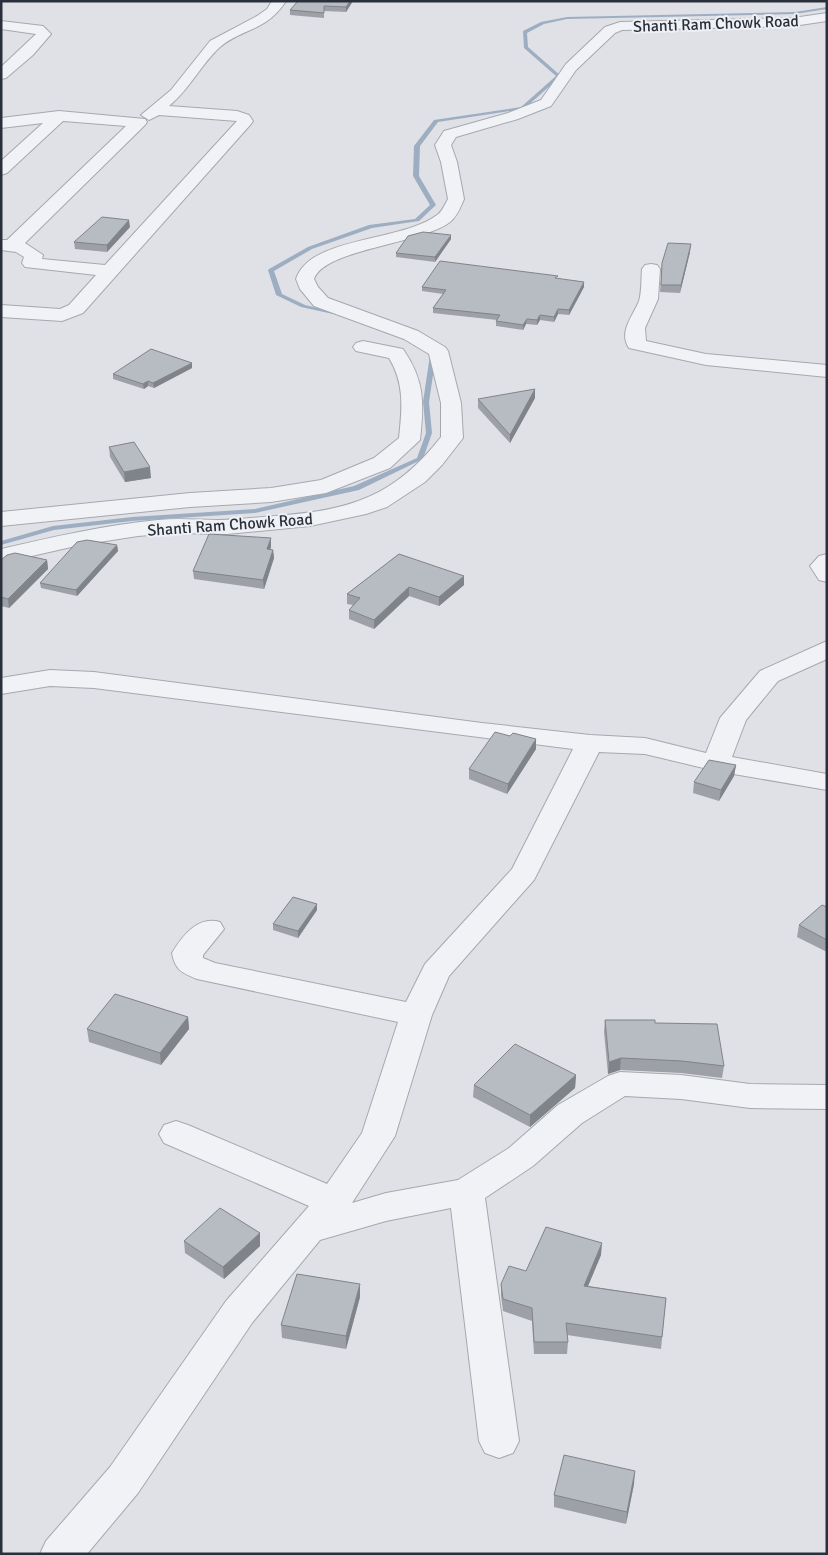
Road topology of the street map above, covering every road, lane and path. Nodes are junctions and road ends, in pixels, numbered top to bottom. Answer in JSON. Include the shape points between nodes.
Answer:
{"nodes":[{"id":1,"x":279,"y":1,"type":"edge"},
{"id":2,"x":757,"y":9,"type":"dead end"},
{"id":3,"x":714,"y":10,"type":"dead end"},
{"id":4,"x":827,"y":17,"type":"edge"},
{"id":5,"x":1,"y":25,"type":"edge"},
{"id":6,"x":1,"y":75,"type":"edge"},
{"id":7,"x":158,"y":110,"type":"junction"},
{"id":8,"x":60,"y":116,"type":"junction"},
{"id":9,"x":139,"y":122,"type":"junction"},
{"id":10,"x":1,"y":123,"type":"edge"},
{"id":11,"x":1,"y":170,"type":"edge"},
{"id":12,"x":7,"y":245,"type":"edge"},
{"id":13,"x":651,"y":269,"type":"dead end"},
{"id":14,"x":108,"y":271,"type":"junction"},
{"id":15,"x":1,"y":311,"type":"edge"},
{"id":16,"x":363,"y":347,"type":"dead end"},
{"id":17,"x":827,"y":371,"type":"edge"},
{"id":18,"x":1,"y":519,"type":"edge"},
{"id":19,"x":1,"y":556,"type":"edge"},
{"id":20,"x":827,"y":561,"type":"edge"},
{"id":21,"x":827,"y":575,"type":"edge"},
{"id":22,"x":827,"y":648,"type":"edge"},
{"id":23,"x":1,"y":686,"type":"edge"},
{"id":24,"x":590,"y":743,"type":"junction"},
{"id":25,"x":716,"y":763,"type":"junction"},
{"id":26,"x":827,"y":782,"type":"edge"},
{"id":27,"x":209,"y":929,"type":"dead end"},
{"id":28,"x":416,"y":1015,"type":"junction"},
{"id":29,"x":827,"y":1097,"type":"edge"},
{"id":30,"x":176,"y":1134,"type":"dead end"},
{"id":31,"x":467,"y":1192,"type":"junction"},
{"id":32,"x":334,"y":1202,"type":"junction"},
{"id":33,"x":308,"y":1230,"type":"junction"},
{"id":34,"x":499,"y":1441,"type":"dead end"},
{"id":35,"x":60,"y":1554,"type":"edge"}],
"edges":[{"from":1,"to":7,"type":"street","via":[[267,16],[215,44],[176,93]]},
{"from":2,"to":3,"type":"street"},
{"from":4,"to":19,"type":"street","name":"Shanti Ram Chowk Road","via":[[793,22],[638,24],[610,30],[571,67],[546,103],[450,134],[443,145],[456,199],[445,218],[416,233],[353,248],[318,262],[308,270],[305,279],[309,289],[321,302],[411,335],[438,351],[451,403],[452,438],[419,478],[387,499],[351,513],[310,520],[222,527],[159,527],[51,544]]},
{"from":5,"to":6,"type":"street","via":[[38,29],[44,34]]},
{"from":7,"to":9,"type":"street"},
{"from":7,"to":14,"type":"street","via":[[237,116],[245,121]]},
{"from":8,"to":9,"type":"street"},
{"from":8,"to":10,"type":"street"},
{"from":8,"to":11,"type":"street"},
{"from":9,"to":12,"type":"street"},
{"from":12,"to":14,"type":"street","via":[[28,250],[34,255],[31,263]]},
{"from":13,"to":17,"type":"street","via":[[649,299],[636,328],[636,344],[658,352]]},
{"from":14,"to":15,"type":"street","via":[[70,313],[62,316]]},
{"from":16,"to":18,"type":"street","via":[[396,353],[406,368],[414,395],[410,440],[382,462],[326,486],[271,495]]},
{"from":20,"to":21,"type":"street","via":[[822,566]]},
{"from":22,"to":25,"type":"street","via":[[769,676],[757,688],[733,718]]},
{"from":23,"to":24,"type":"street","via":[[50,678],[94,680]]},
{"from":24,"to":25,"type":"street","via":[[645,746]]},
{"from":24,"to":28,"type":"street","via":[[524,874],[436,971]]},
{"from":25,"to":26,"type":"street"},
{"from":27,"to":28,"type":"street","via":[[187,953],[190,964],[208,972]]},
{"from":28,"to":32,"type":"street","via":[[378,1136]]},
{"from":29,"to":31,"type":"street","via":[[750,1096],[681,1086],[620,1084],[570,1114],[521,1157]]},
{"from":30,"to":32,"type":"street"},
{"from":31,"to":33,"type":"street","via":[[386,1206]]},
{"from":31,"to":34,"type":"street"},
{"from":32,"to":33,"type":"street"},
{"from":33,"to":35,"type":"street","via":[[239,1312],[124,1480]]}]}
